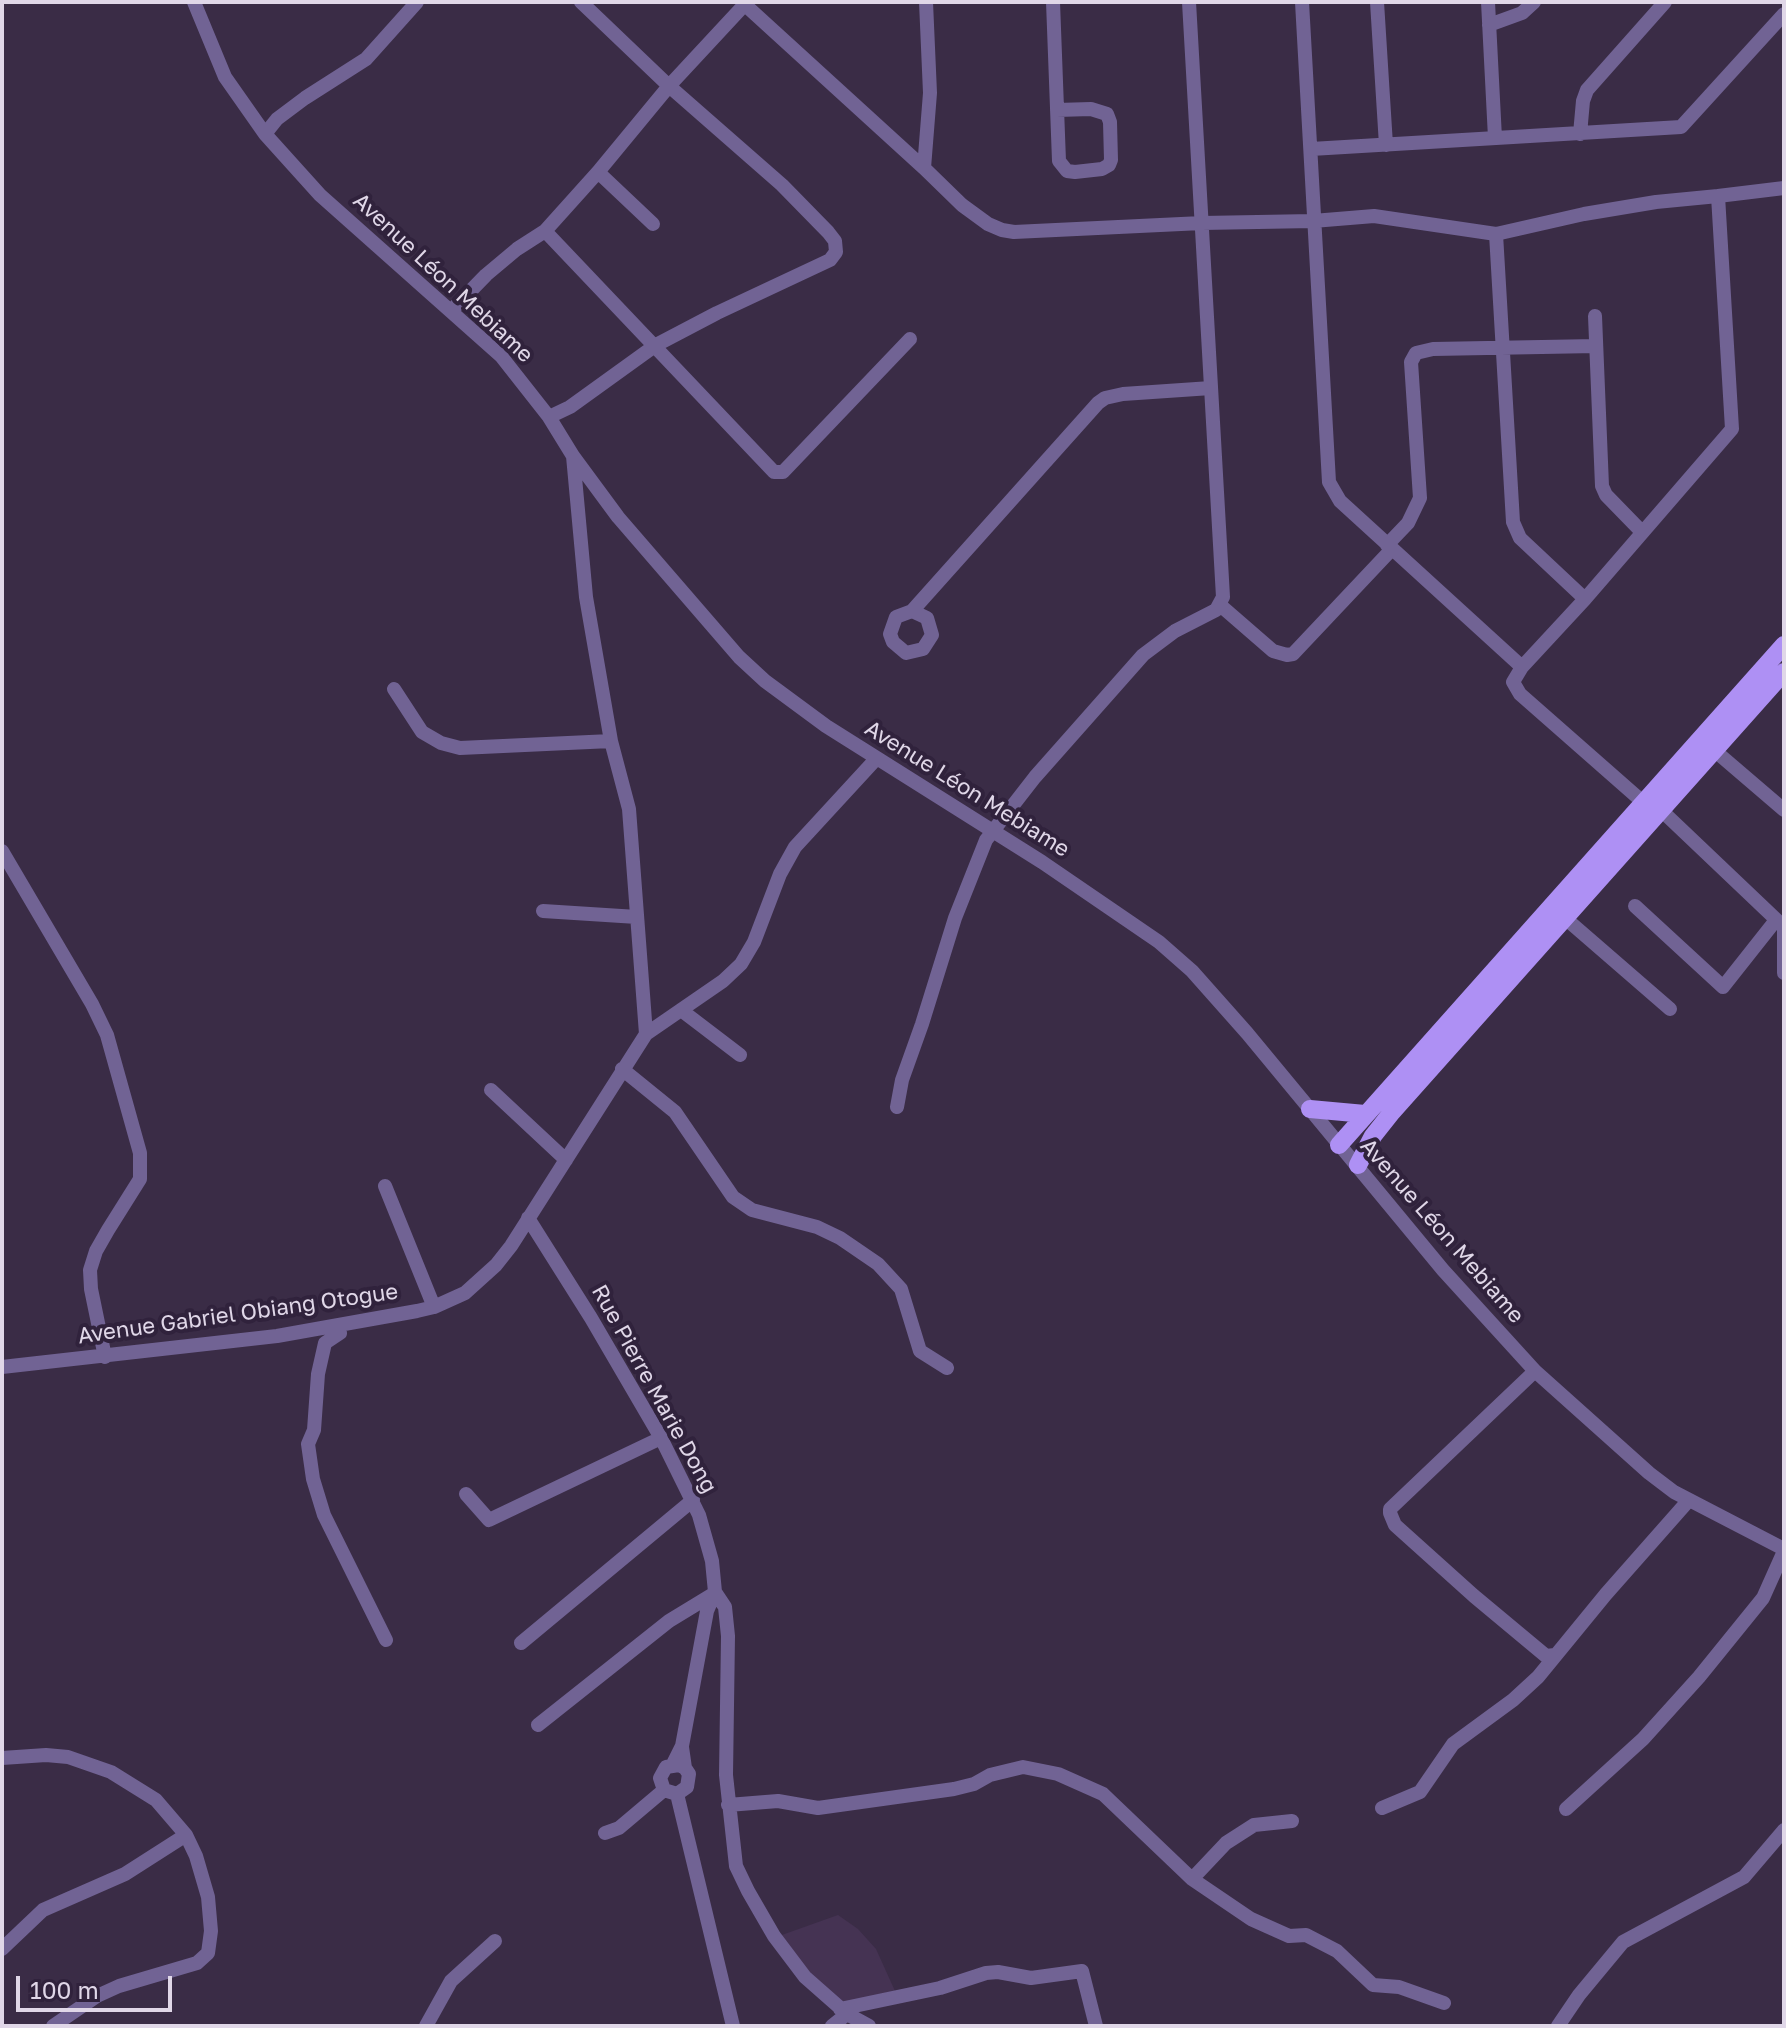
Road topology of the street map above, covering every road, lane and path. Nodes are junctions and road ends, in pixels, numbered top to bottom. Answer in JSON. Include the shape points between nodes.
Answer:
{"nodes":[{"id":1,"x":194,"y":2,"type":"edge"},
{"id":2,"x":417,"y":2,"type":"edge"},
{"id":3,"x":581,"y":2,"type":"edge"},
{"id":4,"x":926,"y":2,"type":"edge"},
{"id":5,"x":1053,"y":2,"type":"edge"},
{"id":6,"x":1189,"y":2,"type":"edge"},
{"id":7,"x":1302,"y":2,"type":"edge"},
{"id":8,"x":1377,"y":2,"type":"edge"},
{"id":9,"x":1488,"y":2,"type":"edge"},
{"id":10,"x":1534,"y":2,"type":"edge"},
{"id":11,"x":1665,"y":2,"type":"edge"},
{"id":12,"x":744,"y":3,"type":"edge"},
{"id":13,"x":1784,"y":14,"type":"edge"},
{"id":14,"x":1489,"y":25,"type":"junction"},
{"id":15,"x":669,"y":86,"type":"junction"},
{"id":16,"x":1057,"y":110,"type":"junction"},
{"id":17,"x":265,"y":134,"type":"junction"},
{"id":18,"x":1580,"y":134,"type":"junction"},
{"id":19,"x":1495,"y":138,"type":"junction"},
{"id":20,"x":1386,"y":145,"type":"junction"},
{"id":21,"x":1311,"y":149,"type":"junction"},
{"id":22,"x":924,"y":168,"type":"junction"},
{"id":23,"x":598,"y":172,"type":"junction"},
{"id":24,"x":1784,"y":188,"type":"edge"},
{"id":25,"x":1718,"y":196,"type":"junction"},
{"id":26,"x":1313,"y":221,"type":"junction"},
{"id":27,"x":1202,"y":223,"type":"junction"},
{"id":28,"x":653,"y":224,"type":"dead end"},
{"id":29,"x":545,"y":231,"type":"junction"},
{"id":30,"x":1496,"y":234,"type":"junction"},
{"id":31,"x":451,"y":311,"type":"junction"},
{"id":32,"x":1595,"y":316,"type":"dead end"},
{"id":33,"x":910,"y":339,"type":"dead end"},
{"id":34,"x":656,"y":345,"type":"junction"},
{"id":35,"x":1596,"y":346,"type":"junction"},
{"id":36,"x":1503,"y":348,"type":"junction"},
{"id":37,"x":1211,"y":388,"type":"junction"},
{"id":38,"x":549,"y":417,"type":"junction"},
{"id":39,"x":573,"y":456,"type":"junction"},
{"id":40,"x":1642,"y":532,"type":"junction"},
{"id":41,"x":1390,"y":547,"type":"junction"},
{"id":42,"x":1585,"y":599,"type":"junction"},
{"id":43,"x":1220,"y":605,"type":"junction"},
{"id":44,"x":912,"y":611,"type":"dead end"},
{"id":45,"x":1784,"y":645,"type":"edge"},
{"id":46,"x":1522,"y":667,"type":"junction"},
{"id":47,"x":1784,"y":672,"type":"edge"},
{"id":48,"x":394,"y":689,"type":"dead end"},
{"id":49,"x":611,"y":741,"type":"junction"},
{"id":50,"x":1714,"y":750,"type":"junction"},
{"id":51,"x":876,"y":759,"type":"junction"},
{"id":52,"x":1652,"y":807,"type":"junction"},
{"id":53,"x":1784,"y":810,"type":"edge"},
{"id":54,"x":992,"y":830,"type":"junction"},
{"id":55,"x":2,"y":851,"type":"edge"},
{"id":56,"x":1635,"y":906,"type":"dead end"},
{"id":57,"x":543,"y":911,"type":"dead end"},
{"id":58,"x":637,"y":917,"type":"junction"},
{"id":59,"x":1565,"y":918,"type":"junction"},
{"id":60,"x":1781,"y":924,"type":"edge"},
{"id":61,"x":1784,"y":973,"type":"edge"},
{"id":62,"x":1670,"y":1009,"type":"dead end"},
{"id":63,"x":681,"y":1010,"type":"junction"},
{"id":64,"x":646,"y":1034,"type":"junction"},
{"id":65,"x":740,"y":1055,"type":"dead end"},
{"id":66,"x":622,"y":1069,"type":"junction"},
{"id":67,"x":491,"y":1090,"type":"dead end"},
{"id":68,"x":897,"y":1107,"type":"dead end"},
{"id":69,"x":1310,"y":1109,"type":"junction"},
{"id":70,"x":1365,"y":1114,"type":"junction"},
{"id":71,"x":1339,"y":1145,"type":"junction"},
{"id":72,"x":566,"y":1160,"type":"junction"},
{"id":73,"x":1358,"y":1165,"type":"junction"},
{"id":74,"x":385,"y":1186,"type":"dead end"},
{"id":75,"x":528,"y":1218,"type":"junction"},
{"id":76,"x":434,"y":1307,"type":"junction"},
{"id":77,"x":339,"y":1325,"type":"junction"},
{"id":78,"x":105,"y":1357,"type":"junction"},
{"id":79,"x":2,"y":1367,"type":"edge"},
{"id":80,"x":947,"y":1368,"type":"dead end"},
{"id":81,"x":1535,"y":1371,"type":"junction"},
{"id":82,"x":661,"y":1438,"type":"junction"},
{"id":83,"x":466,"y":1494,"type":"dead end"},
{"id":84,"x":693,"y":1500,"type":"junction"},
{"id":85,"x":1689,"y":1500,"type":"junction"},
{"id":86,"x":1784,"y":1550,"type":"edge"},
{"id":87,"x":715,"y":1592,"type":"junction"},
{"id":88,"x":386,"y":1640,"type":"dead end"},
{"id":89,"x":521,"y":1643,"type":"dead end"},
{"id":90,"x":1555,"y":1655,"type":"junction"},
{"id":91,"x":538,"y":1725,"type":"dead end"},
{"id":92,"x":2,"y":1758,"type":"edge"},
{"id":93,"x":679,"y":1766,"type":"junction"},
{"id":94,"x":671,"y":1792,"type":"junction"},
{"id":95,"x":728,"y":1805,"type":"junction"},
{"id":96,"x":1382,"y":1808,"type":"dead end"},
{"id":97,"x":1566,"y":1809,"type":"dead end"},
{"id":98,"x":1292,"y":1821,"type":"dead end"},
{"id":99,"x":1784,"y":1830,"type":"edge"},
{"id":100,"x":605,"y":1833,"type":"dead end"},
{"id":101,"x":186,"y":1835,"type":"junction"},
{"id":102,"x":1192,"y":1879,"type":"junction"},
{"id":103,"x":495,"y":1941,"type":"dead end"},
{"id":104,"x":2,"y":1949,"type":"edge"},
{"id":105,"x":1444,"y":2003,"type":"dead end"},
{"id":106,"x":844,"y":2012,"type":"junction"},
{"id":107,"x":53,"y":2026,"type":"edge"},
{"id":108,"x":426,"y":2026,"type":"edge"},
{"id":109,"x":733,"y":2026,"type":"edge"},
{"id":110,"x":832,"y":2026,"type":"edge"},
{"id":111,"x":869,"y":2026,"type":"edge"},
{"id":112,"x":1096,"y":2026,"type":"edge"},
{"id":113,"x":1558,"y":2026,"type":"edge"}],
"edges":[{"from":1,"to":17,"type":"street","name":"Avenue Léon Mebiame","via":[[225,77]]},
{"from":2,"to":17,"type":"street","via":[[366,59],[305,98]]},
{"from":3,"to":15,"type":"street"},
{"from":4,"to":22,"type":"street","via":[[930,93]]},
{"from":5,"to":16,"type":"street"},
{"from":6,"to":27,"type":"street"},
{"from":7,"to":21,"type":"street"},
{"from":8,"to":20,"type":"street"},
{"from":9,"to":14,"type":"street"},
{"from":10,"to":14,"type":"street","via":[[1522,13]]},
{"from":11,"to":18,"type":"street","via":[[1587,90]]},
{"from":12,"to":15,"type":"street"},
{"from":12,"to":22,"type":"street"},
{"from":13,"to":18,"type":"street","via":[[1681,127]]},
{"from":14,"to":19,"type":"street"},
{"from":15,"to":23,"type":"street"},
{"from":15,"to":34,"type":"street","via":[[782,185],[828,232],[836,252],[830,260]]},
{"from":16,"to":16,"type":"street","via":[[1062,167],[1075,172],[1109,165],[1107,114]]},
{"from":17,"to":31,"type":"street","name":"Avenue Léon Mebiame","via":[[320,195]]},
{"from":18,"to":19,"type":"street"},
{"from":19,"to":20,"type":"street"},
{"from":20,"to":21,"type":"street"},
{"from":21,"to":26,"type":"street"},
{"from":22,"to":27,"type":"street","via":[[962,205],[1002,230]]},
{"from":23,"to":28,"type":"street"},
{"from":23,"to":29,"type":"street"},
{"from":24,"to":25,"type":"street"},
{"from":25,"to":30,"type":"street","via":[[1584,214]]},
{"from":25,"to":40,"type":"street","via":[[1732,429]]},
{"from":26,"to":27,"type":"street"},
{"from":26,"to":30,"type":"street","via":[[1389,217]]},
{"from":26,"to":41,"type":"street","via":[[1329,482],[1340,501]]},
{"from":27,"to":37,"type":"street"},
{"from":29,"to":31,"type":"street","via":[[486,275]]},
{"from":29,"to":34,"type":"street"},
{"from":30,"to":36,"type":"street"},
{"from":31,"to":38,"type":"street","name":"Avenue Léon Mebiame","via":[[501,356]]},
{"from":32,"to":35,"type":"street"},
{"from":33,"to":34,"type":"street","via":[[777,473]]},
{"from":34,"to":38,"type":"street"},
{"from":35,"to":36,"type":"street"},
{"from":35,"to":40,"type":"street","via":[[1602,486]]},
{"from":36,"to":41,"type":"street","via":[[1433,349],[1412,356],[1420,498]]},
{"from":36,"to":42,"type":"street","via":[[1515,529]]},
{"from":37,"to":43,"type":"street"},
{"from":37,"to":44,"type":"street","via":[[1123,394],[1098,403]]},
{"from":38,"to":39,"type":"street","name":"Avenue Léon Mebiame"},
{"from":39,"to":49,"type":"street","via":[[586,597]]},
{"from":39,"to":51,"type":"street","name":"Avenue Léon Mebiame","via":[[638,543],[739,657],[792,702]]},
{"from":40,"to":42,"type":"street"},
{"from":41,"to":43,"type":"street","via":[[1293,654],[1273,651]]},
{"from":41,"to":46,"type":"street"},
{"from":42,"to":46,"type":"street"},
{"from":43,"to":54,"type":"street","via":[[1143,655]]},
{"from":45,"to":52,"type":"main road"},
{"from":46,"to":52,"type":"street","via":[[1513,682],[1520,694]]},
{"from":47,"to":50,"type":"main road"},
{"from":48,"to":49,"type":"street","via":[[422,732],[460,748]]},
{"from":49,"to":58,"type":"street","via":[[629,809]]},
{"from":50,"to":52,"type":"main road"},
{"from":50,"to":53,"type":"street"},
{"from":51,"to":54,"type":"street","name":"Avenue Léon Mebiame"},
{"from":51,"to":63,"type":"street","name":"Avenue Gabriel Obiang Otogue","via":[[795,847],[741,964]]},
{"from":52,"to":59,"type":"main road"},
{"from":52,"to":60,"type":"street"},
{"from":52,"to":70,"type":"main road"},
{"from":54,"to":68,"type":"street","via":[[955,918]]},
{"from":54,"to":69,"type":"street","name":"Avenue Léon Mebiame","via":[[1166,948],[1192,971]]},
{"from":55,"to":78,"type":"street","via":[[107,1035],[140,1153],[140,1179],[90,1270]]},
{"from":56,"to":60,"type":"street","via":[[1723,987]]},
{"from":57,"to":58,"type":"street"},
{"from":58,"to":64,"type":"street"},
{"from":59,"to":62,"type":"street"},
{"from":59,"to":73,"type":"main road","via":[[1392,1112]]},
{"from":60,"to":61,"type":"street"},
{"from":63,"to":64,"type":"street","name":"Avenue Gabriel Obiang Otogue"},
{"from":63,"to":65,"type":"street"},
{"from":64,"to":66,"type":"street","name":"Avenue Gabriel Obiang Otogue"},
{"from":66,"to":72,"type":"street","name":"Avenue Gabriel Obiang Otogue"},
{"from":66,"to":80,"type":"street","via":[[675,1112],[733,1197],[752,1210],[817,1227],[878,1264],[901,1289],[920,1351]]},
{"from":67,"to":72,"type":"street"},
{"from":69,"to":70,"type":"main road"},
{"from":69,"to":71,"type":"street","name":"Avenue Léon Mebiame"},
{"from":70,"to":71,"type":"main road"},
{"from":71,"to":73,"type":"street","name":"Avenue Léon Mebiame"},
{"from":72,"to":75,"type":"street","name":"Avenue Gabriel Obiang Otogue"},
{"from":73,"to":81,"type":"street","name":"Avenue Léon Mebiame","via":[[1459,1289]]},
{"from":74,"to":76,"type":"street"},
{"from":75,"to":76,"type":"street","name":"Avenue Gabriel Obiang Otogue","via":[[479,1282]]},
{"from":75,"to":82,"type":"street","name":"Rue Pierre Marie Dong"},
{"from":76,"to":77,"type":"street","name":"Avenue Gabriel Obiang Otogue"},
{"from":77,"to":78,"type":"street","name":"Avenue Gabriel Obiang Otogue"},
{"from":77,"to":88,"type":"street","via":[[340,1333],[325,1343],[318,1374],[308,1444],[313,1479],[324,1515]]},
{"from":78,"to":79,"type":"street","name":"Avenue Gabriel Obiang Otogue"},
{"from":81,"to":85,"type":"street","name":"Avenue Léon Mebiame","via":[[1649,1473]]},
{"from":81,"to":90,"type":"street","via":[[1390,1513],[1395,1525],[1474,1596],[1546,1656]]},
{"from":82,"to":83,"type":"street","via":[[489,1520]]},
{"from":82,"to":84,"type":"street","name":"Rue Pierre Marie Dong"},
{"from":84,"to":87,"type":"street","name":"Rue Pierre Marie Dong","via":[[712,1561]]},
{"from":84,"to":89,"type":"street"},
{"from":85,"to":86,"type":"street","name":"Avenue Léon Mebiame"},
{"from":85,"to":90,"type":"street"},
{"from":86,"to":97,"type":"street","via":[[1763,1598],[1699,1677],[1643,1739]]},
{"from":87,"to":91,"type":"street"},
{"from":87,"to":93,"type":"street"},
{"from":87,"to":95,"type":"street","via":[[725,1607],[728,1636]]},
{"from":90,"to":96,"type":"street","via":[[1513,1700],[1453,1744],[1420,1792]]},
{"from":92,"to":101,"type":"street","via":[[68,1757],[111,1772],[156,1800]]},
{"from":93,"to":94,"type":"street","via":[[690,1780],[687,1787]]},
{"from":93,"to":94,"type":"street","via":[[662,1771],[661,1784]]},
{"from":94,"to":100,"type":"street"},
{"from":94,"to":109,"type":"street"},
{"from":95,"to":102,"type":"street","via":[[778,1801],[818,1808],[954,1789],[1023,1767],[1103,1794]]},
{"from":95,"to":106,"type":"street","via":[[736,1866],[748,1891],[805,1977]]},
{"from":98,"to":102,"type":"street","via":[[1254,1825],[1226,1843]]},
{"from":99,"to":113,"type":"street","via":[[1744,1877],[1623,1942]]},
{"from":101,"to":104,"type":"street","via":[[125,1874],[43,1910]]},
{"from":101,"to":107,"type":"street","via":[[208,1897],[208,1953],[197,1963],[97,1996]]},
{"from":102,"to":105,"type":"street","via":[[1251,1919],[1289,1936],[1306,1935],[1337,1951],[1373,1985],[1399,1987]]},
{"from":103,"to":108,"type":"street","via":[[451,1981]]},
{"from":106,"to":110,"type":"street"},
{"from":106,"to":111,"type":"street"},
{"from":106,"to":112,"type":"street","via":[[986,1973],[1031,1978],[1082,1971]]}]}
